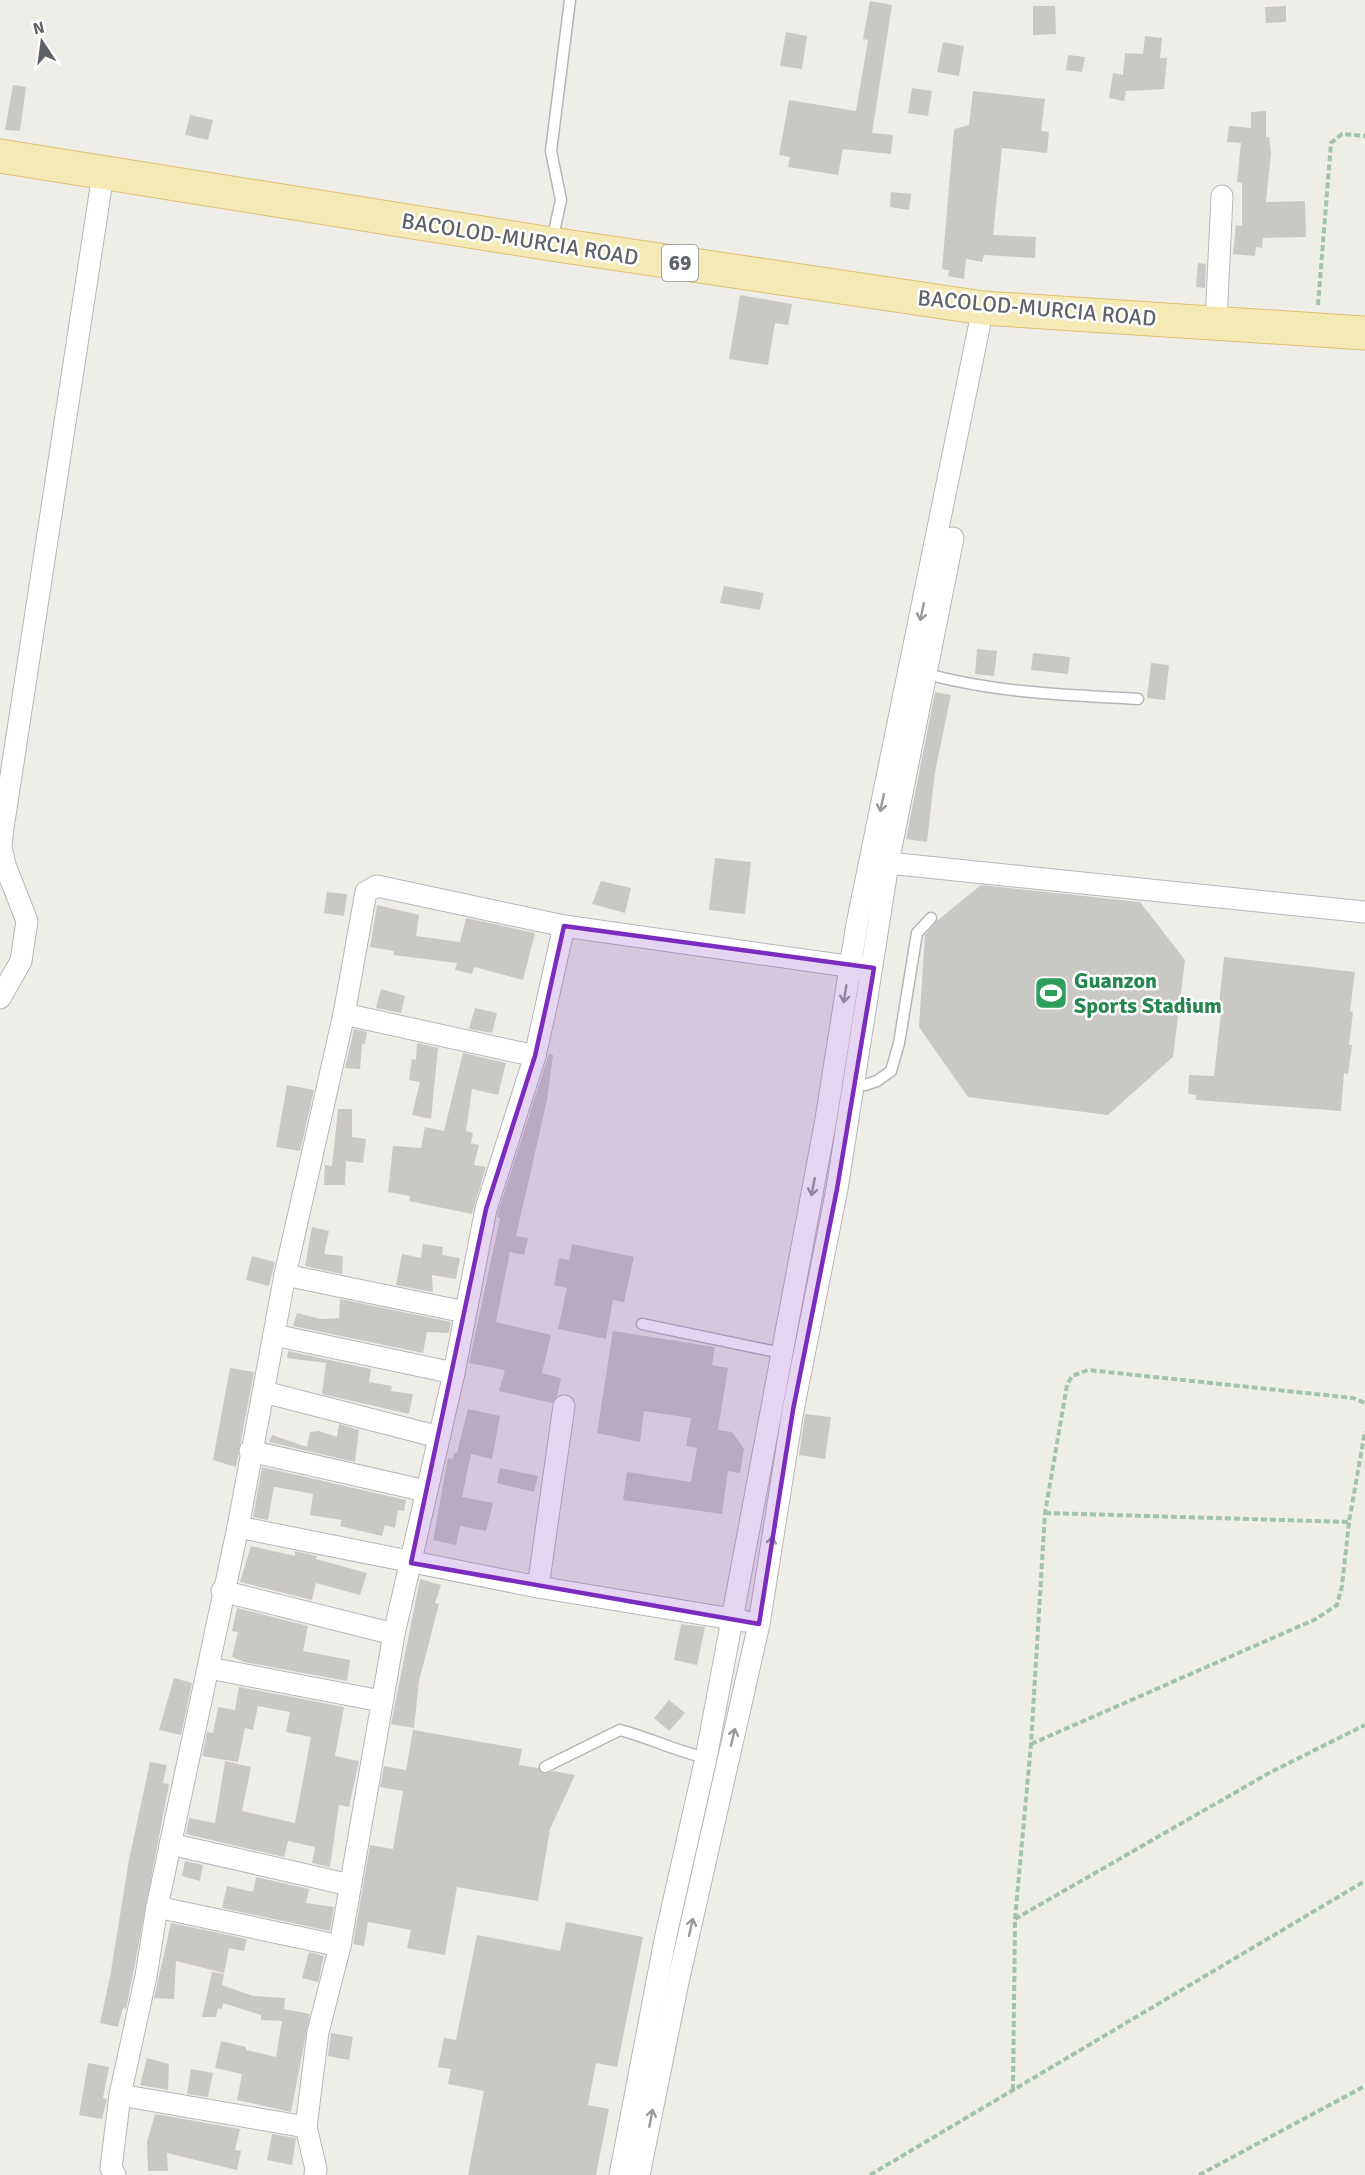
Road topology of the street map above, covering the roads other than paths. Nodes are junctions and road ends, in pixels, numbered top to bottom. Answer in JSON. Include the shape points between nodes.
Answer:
{"nodes":[{"id":1,"x":570,"y":0,"type":"edge"},
{"id":2,"x":0,"y":156,"type":"edge"},
{"id":3,"x":104,"y":174,"type":"junction"},
{"id":4,"x":1222,"y":196,"type":"dead end"},
{"id":5,"x":551,"y":244,"type":"junction"},
{"id":6,"x":989,"y":308,"type":"junction"},
{"id":7,"x":1216,"y":322,"type":"junction"},
{"id":8,"x":1365,"y":333,"type":"edge"},
{"id":9,"x":923,"y":648,"type":"junction"},
{"id":10,"x":927,"y":675,"type":"junction"},
{"id":11,"x":1138,"y":699,"type":"dead end"},
{"id":12,"x":888,"y":863,"type":"junction"},
{"id":13,"x":1365,"y":912,"type":"edge"},
{"id":14,"x":931,"y":918,"type":"dead end"},
{"id":15,"x":564,"y":926,"type":"junction"},
{"id":16,"x":849,"y":967,"type":"junction"},
{"id":17,"x":874,"y":968,"type":"junction"},
{"id":18,"x":0,"y":998,"type":"edge"},
{"id":19,"x":344,"y":1014,"type":"junction"},
{"id":20,"x":535,"y":1056,"type":"junction"},
{"id":21,"x":855,"y":1082,"type":"junction"},
{"id":22,"x":285,"y":1275,"type":"junction"},
{"id":23,"x":465,"y":1312,"type":"junction"},
{"id":24,"x":642,"y":1324,"type":"dead end"},
{"id":25,"x":274,"y":1335,"type":"junction"},
{"id":26,"x":782,"y":1353,"type":"junction"},
{"id":27,"x":454,"y":1373,"type":"junction"},
{"id":28,"x":264,"y":1392,"type":"junction"},
{"id":29,"x":564,"y":1406,"type":"dead end"},
{"id":30,"x":439,"y":1437,"type":"junction"},
{"id":31,"x":250,"y":1451,"type":"junction"},
{"id":32,"x":426,"y":1491,"type":"junction"},
{"id":33,"x":238,"y":1527,"type":"junction"},
{"id":34,"x":411,"y":1563,"type":"junction"},
{"id":35,"x":538,"y":1587,"type":"junction"},
{"id":36,"x":222,"y":1591,"type":"junction"},
{"id":37,"x":732,"y":1619,"type":"junction"},
{"id":38,"x":759,"y":1624,"type":"junction"},
{"id":39,"x":394,"y":1634,"type":"junction"},
{"id":40,"x":209,"y":1668,"type":"junction"},
{"id":41,"x":381,"y":1701,"type":"junction"},
{"id":42,"x":706,"y":1758,"type":"junction"},
{"id":43,"x":545,"y":1767,"type":"dead end"},
{"id":44,"x":693,"y":1816,"type":"junction"},
{"id":45,"x":715,"y":1820,"type":"junction"},
{"id":46,"x":170,"y":1844,"type":"junction"},
{"id":47,"x":351,"y":1885,"type":"junction"},
{"id":48,"x":157,"y":1907,"type":"junction"},
{"id":49,"x":340,"y":1946,"type":"junction"},
{"id":50,"x":120,"y":2095,"type":"junction"},
{"id":51,"x":306,"y":2127,"type":"junction"},
{"id":52,"x":115,"y":2175,"type":"edge"},
{"id":53,"x":315,"y":2175,"type":"edge"},
{"id":54,"x":620,"y":2175,"type":"edge"},
{"id":55,"x":639,"y":2175,"type":"edge"}],
"edges":[{"from":1,"to":5,"type":"lane","via":[[551,151],[561,200]]},
{"from":2,"to":3,"type":"main road","name":"BACOLOD-MURCIA ROAD","number":"69"},
{"from":3,"to":5,"type":"main road","name":"BACOLOD-MURCIA ROAD","number":"69"},
{"from":3,"to":18,"type":"street","via":[[3,828],[1,847],[5,865],[27,921],[21,961]]},
{"from":4,"to":7,"type":"street"},
{"from":5,"to":6,"type":"main road","name":"BACOLOD-MURCIA ROAD","number":"69"},
{"from":6,"to":7,"type":"main road","name":"BACOLOD-MURCIA ROAD","number":"69"},
{"from":6,"to":9,"type":"street"},
{"from":7,"to":8,"type":"main road","name":"BACOLOD-MURCIA ROAD","number":"69"},
{"from":9,"to":10,"type":"street"},
{"from":9,"to":16,"type":"street","one_way":true},
{"from":10,"to":11,"type":"lane","via":[[1022,693]]},
{"from":10,"to":12,"type":"street"},
{"from":12,"to":13,"type":"street"},
{"from":12,"to":17,"type":"street"},
{"from":14,"to":21,"type":"lane","via":[[917,933],[891,1071],[878,1082]]},
{"from":15,"to":16,"type":"street"},
{"from":15,"to":19,"type":"street","via":[[377,886],[366,892],[363,902]]},
{"from":15,"to":20,"type":"street"},
{"from":16,"to":17,"type":"street"},
{"from":16,"to":26,"type":"street","one_way":true,"via":[[826,1119]]},
{"from":17,"to":21,"type":"street"},
{"from":19,"to":20,"type":"street"},
{"from":19,"to":22,"type":"street"},
{"from":20,"to":23,"type":"street","via":[[486,1209]]},
{"from":38,"to":21,"type":"street","one_way":true,"via":[[793,1410]]},
{"from":22,"to":23,"type":"street"},
{"from":22,"to":25,"type":"street"},
{"from":23,"to":27,"type":"street"},
{"from":24,"to":26,"type":"lane"},
{"from":25,"to":27,"type":"street"},
{"from":25,"to":28,"type":"street"},
{"from":26,"to":37,"type":"street"},
{"from":27,"to":30,"type":"street"},
{"from":28,"to":30,"type":"street"},
{"from":28,"to":31,"type":"street"},
{"from":29,"to":35,"type":"street"},
{"from":30,"to":32,"type":"street"},
{"from":31,"to":32,"type":"street"},
{"from":31,"to":33,"type":"street"},
{"from":32,"to":34,"type":"street"},
{"from":33,"to":34,"type":"street"},
{"from":33,"to":36,"type":"street"},
{"from":34,"to":35,"type":"street"},
{"from":34,"to":39,"type":"street"},
{"from":35,"to":37,"type":"street"},
{"from":36,"to":39,"type":"street"},
{"from":36,"to":40,"type":"street"},
{"from":37,"to":38,"type":"street"},
{"from":37,"to":42,"type":"street"},
{"from":45,"to":38,"type":"street","one_way":true},
{"from":39,"to":41,"type":"street"},
{"from":40,"to":41,"type":"street"},
{"from":40,"to":46,"type":"street"},
{"from":41,"to":47,"type":"street"},
{"from":42,"to":43,"type":"lane","via":[[620,1730]]},
{"from":42,"to":44,"type":"street"},
{"from":44,"to":45,"type":"street"},
{"from":44,"to":54,"type":"street"},
{"from":55,"to":45,"type":"street","one_way":true},
{"from":46,"to":47,"type":"street"},
{"from":46,"to":48,"type":"street"},
{"from":47,"to":49,"type":"street"},
{"from":48,"to":49,"type":"street"},
{"from":48,"to":50,"type":"street"},
{"from":49,"to":51,"type":"street","via":[[318,2032]]},
{"from":50,"to":51,"type":"street"},
{"from":50,"to":52,"type":"street","via":[[111,2168]]},
{"from":51,"to":53,"type":"street"}]}
